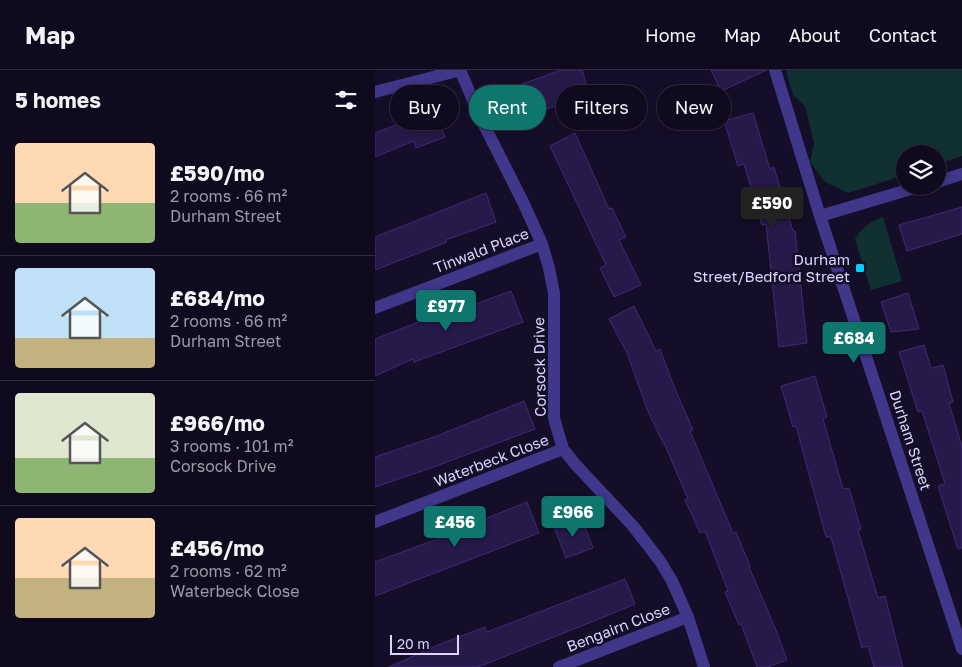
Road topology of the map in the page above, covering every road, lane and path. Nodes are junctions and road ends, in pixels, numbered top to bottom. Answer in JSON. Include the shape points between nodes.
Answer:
{"nodes":[{"id":1,"x":461,"y":70,"type":"edge"},
{"id":2,"x":775,"y":70,"type":"edge"},
{"id":3,"x":375,"y":92,"type":"edge"},
{"id":4,"x":962,"y":174,"type":"edge"},
{"id":5,"x":946,"y":179,"type":"edge"},
{"id":6,"x":896,"y":193,"type":"edge"},
{"id":7,"x":820,"y":216,"type":"junction"},
{"id":8,"x":542,"y":244,"type":"junction"},
{"id":9,"x":375,"y":308,"type":"edge"},
{"id":10,"x":563,"y":449,"type":"junction"},
{"id":11,"x":375,"y":522,"type":"edge"},
{"id":12,"x":688,"y":617,"type":"junction"},
{"id":13,"x":962,"y":649,"type":"edge"},
{"id":14,"x":559,"y":667,"type":"edge"},
{"id":15,"x":704,"y":667,"type":"edge"}],
"edges":[{"from":1,"to":3,"type":"street"},
{"from":1,"to":8,"type":"street","name":"Corsock Drive"},
{"from":2,"to":7,"type":"street","name":"Durham Street"},
{"from":4,"to":5,"type":"street"},
{"from":6,"to":7,"type":"street"},
{"from":7,"to":13,"type":"street","name":"Durham Street"},
{"from":8,"to":9,"type":"street","name":"Tinwald Place"},
{"from":8,"to":10,"type":"street","name":"Corsock Drive","via":[[554,293],[554,418]]},
{"from":10,"to":11,"type":"street","name":"Waterbeck Close"},
{"from":10,"to":12,"type":"street","name":"Corsock Drive","via":[[575,466],[633,526],[660,561]]},
{"from":12,"to":14,"type":"street","name":"Bengairn Close"},
{"from":12,"to":15,"type":"street","name":"Corsock Drive"}]}
